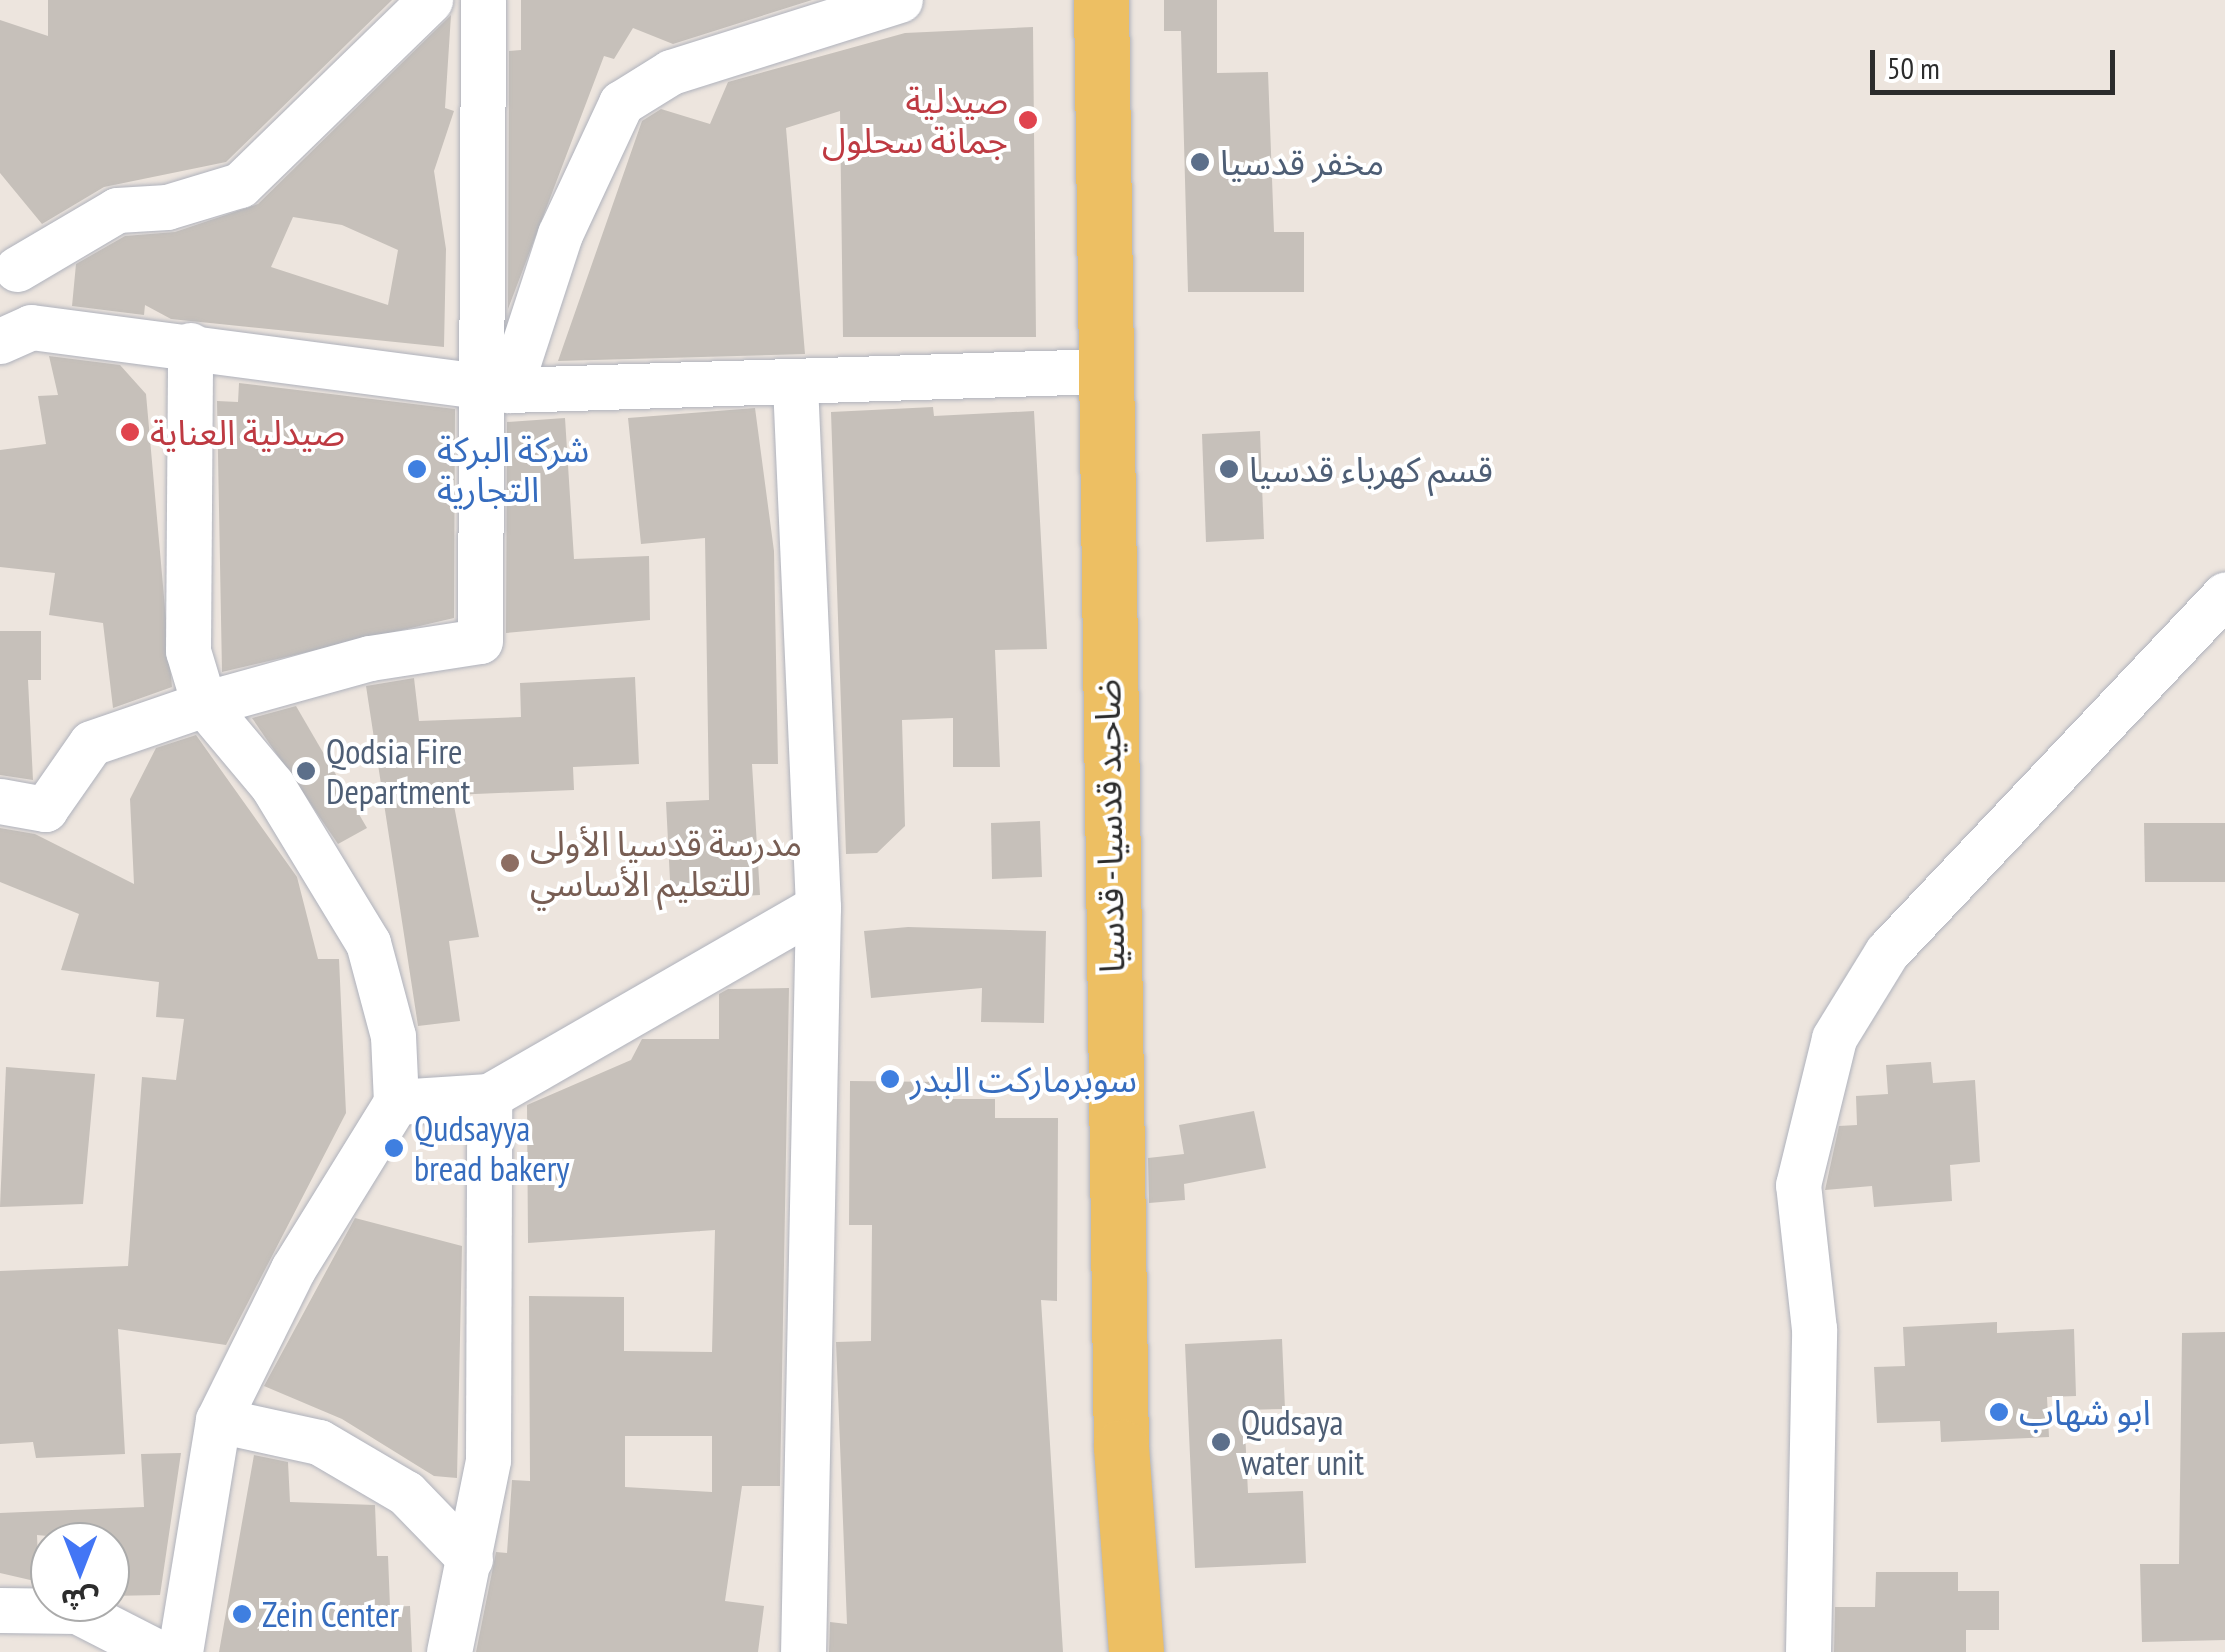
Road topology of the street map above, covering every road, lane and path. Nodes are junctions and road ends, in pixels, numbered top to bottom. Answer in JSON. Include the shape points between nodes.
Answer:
{"nodes":[{"id":1,"x":430,"y":0,"type":"edge"},
{"id":2,"x":483,"y":0,"type":"edge"},
{"id":3,"x":900,"y":0,"type":"edge"},
{"id":4,"x":1100,"y":0,"type":"edge"},
{"id":5,"x":9,"y":252,"type":"edge"},
{"id":6,"x":16,"y":334,"type":"edge"},
{"id":7,"x":190,"y":345,"type":"junction"},
{"id":8,"x":1104,"y":371,"type":"junction"},
{"id":9,"x":795,"y":384,"type":"junction"},
{"id":10,"x":493,"y":388,"type":"junction"},
{"id":11,"x":2225,"y":595,"type":"edge"},
{"id":12,"x":204,"y":704,"type":"junction"},
{"id":13,"x":0,"y":801,"type":"edge"},
{"id":14,"x":818,"y":908,"type":"junction"},
{"id":15,"x":488,"y":1096,"type":"junction"},
{"id":16,"x":396,"y":1102,"type":"junction"},
{"id":17,"x":218,"y":1420,"type":"junction"},
{"id":18,"x":470,"y":1559,"type":"junction"},
{"id":19,"x":0,"y":1610,"type":"edge"},
{"id":20,"x":157,"y":1652,"type":"edge"},
{"id":21,"x":180,"y":1652,"type":"edge"},
{"id":22,"x":450,"y":1652,"type":"edge"},
{"id":23,"x":803,"y":1652,"type":"edge"},
{"id":24,"x":1136,"y":1652,"type":"edge"},
{"id":25,"x":1808,"y":1652,"type":"edge"}],
"edges":[{"from":1,"to":5,"type":"street","via":[[240,184],[167,207],[118,210]]},
{"from":2,"to":10,"type":"street"},
{"from":3,"to":10,"type":"street","via":[[672,72],[621,103]]},
{"from":4,"to":8,"type":"main road","name":"ضاحيد قدسيا - قدسيا"},
{"from":5,"to":6,"type":"street"},
{"from":6,"to":7,"type":"street"},
{"from":7,"to":10,"type":"street"},
{"from":7,"to":12,"type":"street","via":[[188,652]]},
{"from":8,"to":9,"type":"street"},
{"from":8,"to":24,"type":"main road","name":"ضاحيد قدسيا - قدسيا","via":[[1121,1447]]},
{"from":9,"to":10,"type":"street"},
{"from":9,"to":14,"type":"street"},
{"from":10,"to":12,"type":"street","via":[[480,641],[370,658]]},
{"from":11,"to":25,"type":"street","via":[[1886,952],[1834,1038],[1798,1185],[1814,1330]]},
{"from":12,"to":13,"type":"street","via":[[91,743],[45,809]]},
{"from":12,"to":16,"type":"street","via":[[272,784],[368,943],[393,1036]]},
{"from":14,"to":15,"type":"street"},
{"from":14,"to":23,"type":"street"},
{"from":15,"to":16,"type":"street"},
{"from":15,"to":18,"type":"street","via":[[488,1460]]},
{"from":16,"to":17,"type":"street","via":[[292,1270]]},
{"from":17,"to":18,"type":"street","via":[[320,1442],[406,1493]]},
{"from":17,"to":21,"type":"street"},
{"from":18,"to":22,"type":"street"},
{"from":19,"to":20,"type":"street","via":[[77,1611]]}]}
